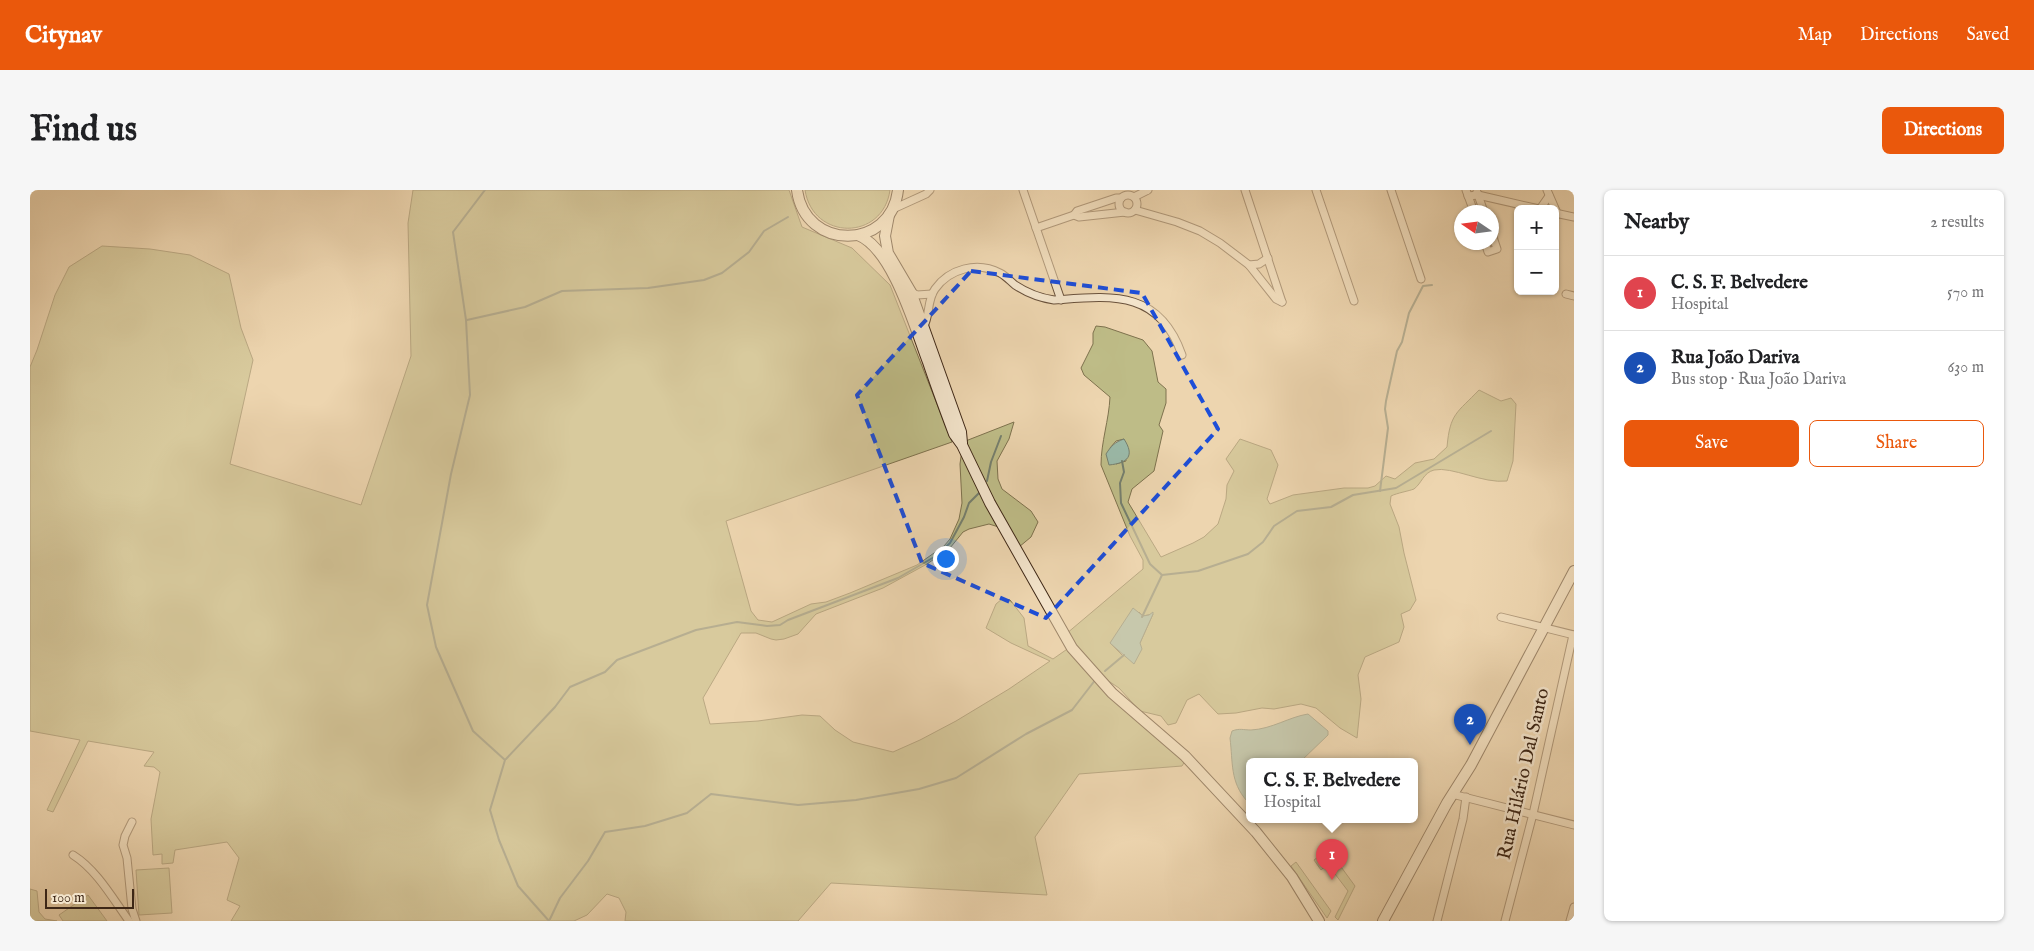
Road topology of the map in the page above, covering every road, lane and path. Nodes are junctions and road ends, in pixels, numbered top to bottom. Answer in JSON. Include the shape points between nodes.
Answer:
{"nodes":[{"id":1,"x":798,"y":190,"type":"edge"},
{"id":2,"x":898,"y":190,"type":"edge"},
{"id":3,"x":928,"y":190,"type":"edge"},
{"id":4,"x":1023,"y":190,"type":"edge"},
{"id":5,"x":1148,"y":190,"type":"edge"},
{"id":6,"x":1245,"y":190,"type":"edge"},
{"id":7,"x":1316,"y":190,"type":"edge"},
{"id":8,"x":1391,"y":190,"type":"edge"},
{"id":9,"x":1477,"y":192,"type":"edge"},
{"id":10,"x":1467,"y":193,"type":"edge"},
{"id":11,"x":1548,"y":193,"type":"edge"},
{"id":12,"x":1134,"y":197,"type":"junction"},
{"id":13,"x":1121,"y":198,"type":"junction"},
{"id":14,"x":1471,"y":205,"type":"edge"},
{"id":15,"x":1482,"y":205,"type":"edge"},
{"id":16,"x":1524,"y":205,"type":"edge"},
{"id":17,"x":1541,"y":205,"type":"edge"},
{"id":18,"x":1554,"y":205,"type":"edge"},
{"id":19,"x":1135,"y":210,"type":"junction"},
{"id":20,"x":891,"y":212,"type":"junction"},
{"id":21,"x":1125,"y":212,"type":"junction"},
{"id":22,"x":1559,"y":214,"type":"edge"},
{"id":23,"x":1074,"y":215,"type":"junction"},
{"id":24,"x":1574,"y":217,"type":"edge"},
{"id":25,"x":1036,"y":228,"type":"junction"},
{"id":26,"x":858,"y":235,"type":"junction"},
{"id":27,"x":1268,"y":258,"type":"junction"},
{"id":28,"x":1248,"y":265,"type":"junction"},
{"id":29,"x":1421,"y":279,"type":"dead end"},
{"id":30,"x":911,"y":292,"type":"junction"},
{"id":31,"x":932,"y":294,"type":"junction"},
{"id":32,"x":1062,"y":300,"type":"junction"},
{"id":33,"x":1354,"y":301,"type":"dead end"},
{"id":34,"x":924,"y":326,"type":"junction"},
{"id":35,"x":1182,"y":355,"type":"dead end"},
{"id":36,"x":962,"y":445,"type":"junction"},
{"id":37,"x":1574,"y":571,"type":"edge"},
{"id":38,"x":1501,"y":618,"type":"dead end"},
{"id":39,"x":1543,"y":628,"type":"junction"},
{"id":40,"x":1573,"y":635,"type":"edge"},
{"id":41,"x":1452,"y":794,"type":"junction"},
{"id":42,"x":1466,"y":797,"type":"junction"},
{"id":43,"x":1533,"y":814,"type":"junction"},
{"id":44,"x":132,"y":822,"type":"dead end"},
{"id":45,"x":1246,"y":822,"type":"edge"},
{"id":46,"x":1247,"y":823,"type":"edge"},
{"id":47,"x":1574,"y":825,"type":"edge"},
{"id":48,"x":74,"y":855,"type":"dead end"},
{"id":49,"x":1574,"y":907,"type":"edge"},
{"id":50,"x":129,"y":921,"type":"edge"},
{"id":51,"x":136,"y":921,"type":"edge"},
{"id":52,"x":1320,"y":921,"type":"edge"},
{"id":53,"x":1383,"y":921,"type":"edge"},
{"id":54,"x":1437,"y":921,"type":"edge"},
{"id":55,"x":1505,"y":921,"type":"edge"},
{"id":56,"x":1570,"y":921,"type":"edge"}],
"edges":[{"from":1,"to":26,"type":"street","via":[[802,206],[815,224],[835,235]]},
{"from":2,"to":20,"type":"street"},
{"from":3,"to":20,"type":"street"},
{"from":4,"to":25,"type":"street"},
{"from":5,"to":12,"type":"street"},
{"from":6,"to":27,"type":"street"},
{"from":7,"to":33,"type":"street"},
{"from":8,"to":29,"type":"street"},
{"from":9,"to":10,"type":"street"},
{"from":9,"to":15,"type":"street"},
{"from":9,"to":16,"type":"street"},
{"from":10,"to":14,"type":"street"},
{"from":11,"to":17,"type":"street"},
{"from":11,"to":18,"type":"street"},
{"from":12,"to":13,"type":"street"},
{"from":12,"to":19,"type":"street"},
{"from":13,"to":21,"type":"street","via":[[1119,206]]},
{"from":13,"to":23,"type":"street","via":[[1077,211]]},
{"from":19,"to":21,"type":"street"},
{"from":19,"to":28,"type":"street","via":[[1200,231]]},
{"from":20,"to":26,"type":"street","via":[[878,226]]},
{"from":20,"to":30,"type":"street","via":[[884,236],[886,247]]},
{"from":21,"to":23,"type":"street"},
{"from":22,"to":24,"type":"street"},
{"from":23,"to":25,"type":"street"},
{"from":25,"to":32,"type":"street"},
{"from":26,"to":36,"type":"street","via":[[877,249],[905,299],[954,434]]},
{"from":27,"to":28,"type":"street","via":[[1259,264]]},
{"from":27,"to":28,"type":"street","via":[[1282,302]]},
{"from":30,"to":31,"type":"street"},
{"from":30,"to":34,"type":"street"},
{"from":31,"to":32,"type":"street","via":[[950,275],[962,269],[981,268],[999,272],[1032,294]]},
{"from":31,"to":34,"type":"street"},
{"from":32,"to":35,"type":"street","via":[[1106,296],[1139,304],[1166,325]]},
{"from":34,"to":36,"type":"street","via":[[961,432]]},
{"from":36,"to":45,"type":"street","via":[[990,502],[1072,648],[1112,693],[1185,756]]},
{"from":37,"to":39,"type":"street"},
{"from":38,"to":39,"type":"street"},
{"from":39,"to":40,"type":"street"},
{"from":39,"to":41,"type":"street","via":[[1471,765]]},
{"from":40,"to":43,"type":"street","name":"Rua Hilário Dal Santo"},
{"from":41,"to":42,"type":"street"},
{"from":41,"to":53,"type":"street"},
{"from":42,"to":43,"type":"street"},
{"from":42,"to":54,"type":"street"},
{"from":43,"to":47,"type":"street"},
{"from":43,"to":55,"type":"street","name":"Rua Hilário Dal Santo"},
{"from":44,"to":51,"type":"street","via":[[123,846]]},
{"from":46,"to":52,"type":"street","via":[[1292,877]]},
{"from":48,"to":50,"type":"street","via":[[99,880]]},
{"from":49,"to":56,"type":"street"}]}
